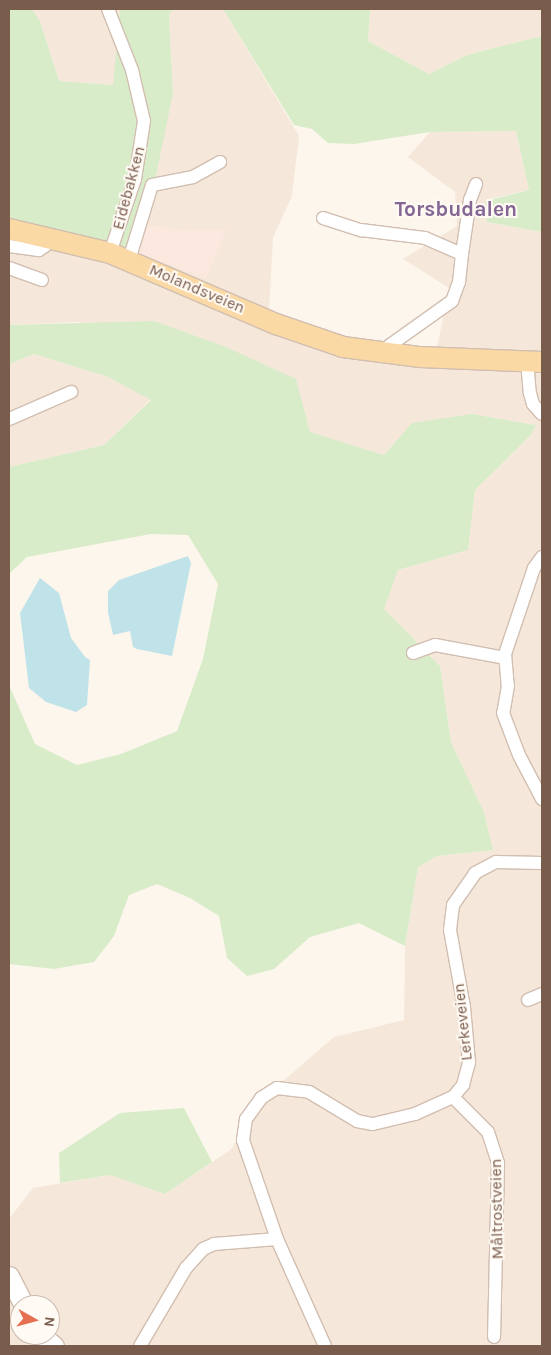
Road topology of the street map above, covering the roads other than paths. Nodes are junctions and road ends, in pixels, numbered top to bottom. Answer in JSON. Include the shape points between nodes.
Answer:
{"nodes":[{"id":1,"x":108,"y":9,"type":"edge"},
{"id":2,"x":220,"y":162,"type":"dead end"},
{"id":3,"x":476,"y":184,"type":"dead end"},
{"id":4,"x":323,"y":218,"type":"dead end"},
{"id":5,"x":9,"y":229,"type":"edge"},
{"id":6,"x":48,"y":237,"type":"junction"},
{"id":7,"x":9,"y":246,"type":"edge"},
{"id":8,"x":110,"y":253,"type":"junction"},
{"id":9,"x":462,"y":254,"type":"junction"},
{"id":10,"x":129,"y":260,"type":"junction"},
{"id":11,"x":9,"y":268,"type":"edge"},
{"id":12,"x":42,"y":280,"type":"dead end"},
{"id":13,"x":385,"y":354,"type":"junction"},
{"id":14,"x":535,"y":361,"type":"edge"},
{"id":15,"x":71,"y":392,"type":"dead end"},
{"id":16,"x":542,"y":414,"type":"edge"},
{"id":17,"x":9,"y":418,"type":"edge"},
{"id":18,"x":542,"y":557,"type":"edge"},
{"id":19,"x":413,"y":653,"type":"dead end"},
{"id":20,"x":505,"y":658,"type":"junction"},
{"id":21,"x":542,"y":799,"type":"edge"},
{"id":22,"x":542,"y":862,"type":"edge"},
{"id":23,"x":542,"y":994,"type":"edge"},
{"id":24,"x":528,"y":1000,"type":"dead end"},
{"id":25,"x":452,"y":1097,"type":"junction"},
{"id":26,"x":278,"y":1240,"type":"junction"},
{"id":27,"x":9,"y":1276,"type":"edge"},
{"id":28,"x":19,"y":1295,"type":"edge"},
{"id":29,"x":494,"y":1337,"type":"dead end"},
{"id":30,"x":140,"y":1346,"type":"edge"},
{"id":31,"x":325,"y":1346,"type":"edge"}],
"edges":[{"from":1,"to":8,"type":"street","name":"Eidebakken","via":[[132,70],[144,121],[135,179]]},
{"from":2,"to":10,"type":"street","via":[[193,177],[152,185]]},
{"from":3,"to":9,"type":"street"},
{"from":4,"to":9,"type":"street","via":[[361,230],[425,238]]},
{"from":5,"to":6,"type":"main road","name":"Molandsveien"},
{"from":6,"to":7,"type":"street","via":[[46,246],[39,250]]},
{"from":6,"to":8,"type":"main road","name":"Molandsveien"},
{"from":8,"to":10,"type":"main road","name":"Molandsveien"},
{"from":9,"to":13,"type":"street","via":[[459,282],[452,300],[389,346]]},
{"from":10,"to":13,"type":"main road","name":"Molandsveien","via":[[307,336]]},
{"from":11,"to":12,"type":"street"},
{"from":13,"to":14,"type":"main road","name":"Molandsveien"},
{"from":14,"to":16,"type":"street","via":[[530,393],[533,404]]},
{"from":15,"to":17,"type":"street"},
{"from":18,"to":20,"type":"street","via":[[534,568]]},
{"from":19,"to":20,"type":"street","via":[[434,645]]},
{"from":20,"to":21,"type":"street","via":[[508,686],[503,713],[518,755]]},
{"from":22,"to":25,"type":"street","name":"Lerkeveien","via":[[517,860],[489,866],[468,880],[453,905],[450,930],[464,1007],[469,1062],[463,1085]]},
{"from":23,"to":24,"type":"street"},
{"from":25,"to":26,"type":"street","via":[[415,1114],[373,1124],[357,1121],[309,1092],[292,1088],[268,1092],[246,1119],[243,1140]]},
{"from":25,"to":29,"type":"street","name":"Måltrostveien","via":[[488,1132],[498,1163]]},
{"from":26,"to":30,"type":"street","via":[[214,1244],[202,1249],[186,1268]]},
{"from":26,"to":31,"type":"street"},
{"from":27,"to":28,"type":"main road"}]}
